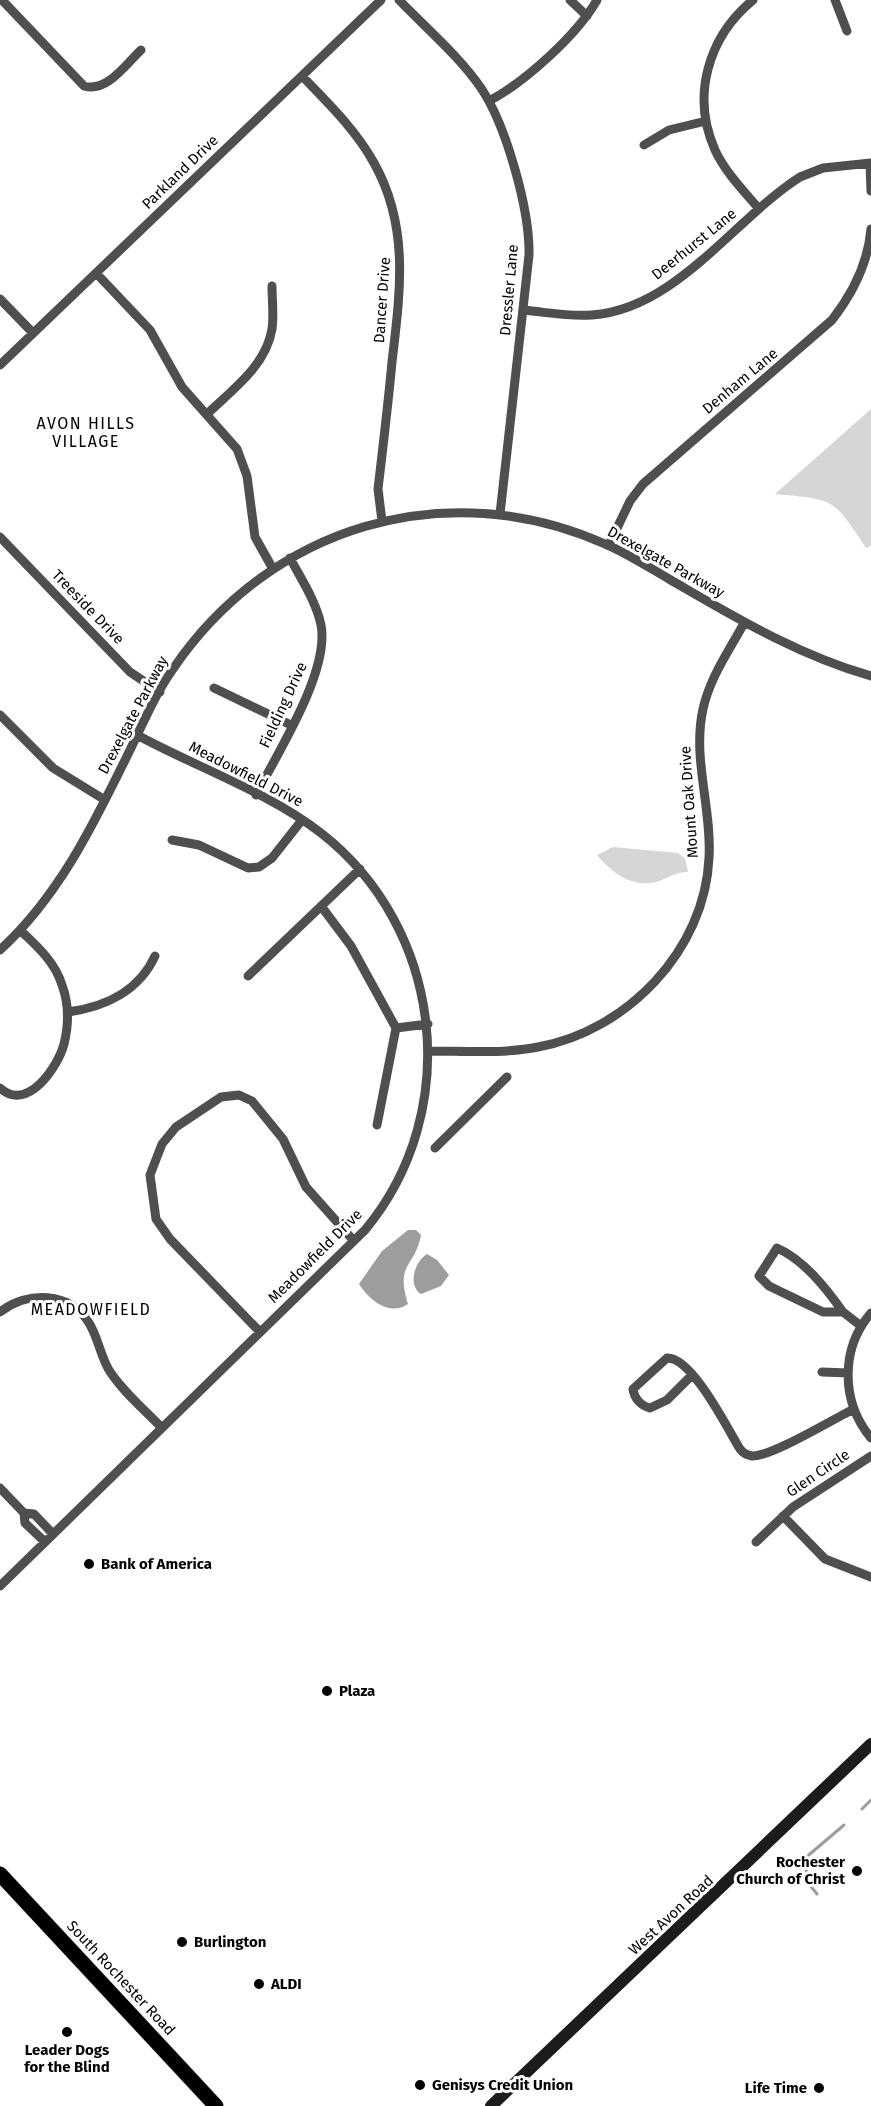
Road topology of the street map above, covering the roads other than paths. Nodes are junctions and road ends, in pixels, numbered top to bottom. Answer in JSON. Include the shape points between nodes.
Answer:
{"nodes":[{"id":1,"x":2,"y":0,"type":"edge"},
{"id":2,"x":381,"y":0,"type":"edge"},
{"id":3,"x":399,"y":0,"type":"edge"},
{"id":4,"x":570,"y":0,"type":"edge"},
{"id":5,"x":597,"y":0,"type":"edge"},
{"id":6,"x":753,"y":0,"type":"edge"},
{"id":7,"x":835,"y":0,"type":"edge"},
{"id":8,"x":587,"y":16,"type":"junction"},
{"id":9,"x":847,"y":31,"type":"dead end"},
{"id":10,"x":141,"y":50,"type":"dead end"},
{"id":11,"x":302,"y":76,"type":"junction"},
{"id":12,"x":489,"y":101,"type":"junction"},
{"id":13,"x":706,"y":121,"type":"junction"},
{"id":14,"x":644,"y":145,"type":"dead end"},
{"id":15,"x":871,"y":163,"type":"edge"},
{"id":16,"x":871,"y":191,"type":"edge"},
{"id":17,"x":759,"y":209,"type":"junction"},
{"id":18,"x":871,"y":229,"type":"edge"},
{"id":19,"x":96,"y":273,"type":"junction"},
{"id":20,"x":272,"y":286,"type":"dead end"},
{"id":21,"x":0,"y":299,"type":"edge"},
{"id":22,"x":523,"y":310,"type":"junction"},
{"id":23,"x":33,"y":333,"type":"junction"},
{"id":24,"x":0,"y":365,"type":"edge"},
{"id":25,"x":207,"y":414,"type":"junction"},
{"id":26,"x":500,"y":514,"type":"junction"},
{"id":27,"x":382,"y":521,"type":"junction"},
{"id":28,"x":0,"y":537,"type":"edge"},
{"id":29,"x":609,"y":545,"type":"junction"},
{"id":30,"x":290,"y":558,"type":"junction"},
{"id":31,"x":273,"y":568,"type":"junction"},
{"id":32,"x":744,"y":623,"type":"junction"},
{"id":33,"x":871,"y":676,"type":"edge"},
{"id":34,"x":214,"y":688,"type":"dead end"},
{"id":35,"x":159,"y":692,"type":"junction"},
{"id":36,"x":2,"y":722,"type":"edge"},
{"id":37,"x":291,"y":726,"type":"junction"},
{"id":38,"x":137,"y":735,"type":"junction"},
{"id":39,"x":256,"y":795,"type":"junction"},
{"id":40,"x":105,"y":800,"type":"junction"},
{"id":41,"x":302,"y":820,"type":"junction"},
{"id":42,"x":172,"y":840,"type":"dead end"},
{"id":43,"x":360,"y":869,"type":"junction"},
{"id":44,"x":321,"y":906,"type":"junction"},
{"id":45,"x":20,"y":930,"type":"junction"},
{"id":46,"x":0,"y":950,"type":"edge"},
{"id":47,"x":155,"y":956,"type":"dead end"},
{"id":48,"x":248,"y":976,"type":"dead end"},
{"id":49,"x":68,"y":1012,"type":"junction"},
{"id":50,"x":428,"y":1024,"type":"junction"},
{"id":51,"x":396,"y":1028,"type":"junction"},
{"id":52,"x":429,"y":1051,"type":"junction"},
{"id":53,"x":507,"y":1077,"type":"dead end"},
{"id":54,"x":0,"y":1088,"type":"edge"},
{"id":55,"x":377,"y":1125,"type":"dead end"},
{"id":56,"x":435,"y":1148,"type":"dead end"},
{"id":57,"x":354,"y":1241,"type":"junction"},
{"id":58,"x":0,"y":1312,"type":"edge"},
{"id":59,"x":843,"y":1312,"type":"junction"},
{"id":60,"x":871,"y":1313,"type":"edge"},
{"id":61,"x":861,"y":1326,"type":"junction"},
{"id":62,"x":260,"y":1332,"type":"junction"},
{"id":63,"x":822,"y":1372,"type":"dead end"},
{"id":64,"x":848,"y":1373,"type":"junction"},
{"id":65,"x":692,"y":1375,"type":"junction"},
{"id":66,"x":854,"y":1409,"type":"junction"},
{"id":67,"x":162,"y":1428,"type":"junction"},
{"id":68,"x":871,"y":1438,"type":"edge"},
{"id":69,"x":871,"y":1456,"type":"edge"},
{"id":70,"x":0,"y":1488,"type":"edge"},
{"id":71,"x":24,"y":1513,"type":"junction"},
{"id":72,"x":783,"y":1516,"type":"junction"},
{"id":73,"x":53,"y":1534,"type":"junction"},
{"id":74,"x":45,"y":1542,"type":"junction"},
{"id":75,"x":756,"y":1542,"type":"dead end"},
{"id":76,"x":871,"y":1577,"type":"edge"},
{"id":77,"x":0,"y":1586,"type":"edge"},
{"id":78,"x":871,"y":1744,"type":"edge"},
{"id":79,"x":0,"y":1874,"type":"edge"},
{"id":80,"x":216,"y":2106,"type":"edge"},
{"id":81,"x":491,"y":2106,"type":"edge"}],
"edges":[{"from":1,"to":10,"type":"street","via":[[84,86],[96,88],[106,83]]},
{"from":2,"to":11,"type":"street","name":"Parkland Drive"},
{"from":3,"to":12,"type":"street","name":"Dressler Lane","via":[[474,79]]},
{"from":4,"to":8,"type":"street"},
{"from":5,"to":8,"type":"street"},
{"from":6,"to":13,"type":"street","via":[[728,24],[711,56],[705,84]]},
{"from":7,"to":9,"type":"street"},
{"from":8,"to":12,"type":"street","via":[[519,83]]},
{"from":11,"to":19,"type":"street","name":"Parkland Drive"},
{"from":11,"to":27,"type":"street","name":"Dancer Drive","via":[[370,155],[385,185],[399,232],[401,280],[378,489]]},
{"from":12,"to":22,"type":"street","name":"Dressler Lane","via":[[526,214],[529,247]]},
{"from":13,"to":14,"type":"street","via":[[669,130]]},
{"from":13,"to":17,"type":"street","via":[[720,159]]},
{"from":15,"to":16,"type":"street"},
{"from":15,"to":17,"type":"street","name":"Deerhurst Lane","via":[[809,172]]},
{"from":17,"to":22,"type":"street","name":"Deerhurst Lane","via":[[670,285],[621,310],[592,315]]},
{"from":18,"to":29,"type":"street","name":"Denham Lane","via":[[861,273],[832,320],[643,484],[630,501]]},
{"from":19,"to":23,"type":"street","name":"Parkland Drive"},
{"from":19,"to":25,"type":"street","via":[[150,330],[178,381]]},
{"from":20,"to":25,"type":"street","via":[[272,329],[266,348],[249,374]]},
{"from":21,"to":23,"type":"street"},
{"from":22,"to":26,"type":"street","name":"Dressler Lane"},
{"from":23,"to":24,"type":"street","name":"Parkland Drive"},
{"from":25,"to":31,"type":"street","via":[[242,459],[255,537]]},
{"from":26,"to":27,"type":"street","name":"Drexelgate Parkway","via":[[432,513]]},
{"from":26,"to":29,"type":"street","name":"Drexelgate Parkway","via":[[554,525]]},
{"from":27,"to":30,"type":"street","name":"Drexelgate Parkway","via":[[332,537]]},
{"from":28,"to":35,"type":"street","name":"Treeside Drive","via":[[124,666]]},
{"from":29,"to":32,"type":"street","name":"Drexelgate Parkway"},
{"from":30,"to":31,"type":"street","name":"Drexelgate Parkway"},
{"from":30,"to":37,"type":"street","name":"Fielding Drive","via":[[315,609],[322,642],[316,676]]},
{"from":31,"to":35,"type":"street","name":"Drexelgate Parkway","via":[[206,626]]},
{"from":32,"to":33,"type":"street","name":"Drexelgate Parkway","via":[[806,655]]},
{"from":32,"to":52,"type":"street","name":"Mount Oak Drive","via":[[718,667],[702,711],[700,748],[708,808],[708,871],[697,913],[667,968],[618,1014],[574,1037],[505,1051]]},
{"from":34,"to":37,"type":"street"},
{"from":35,"to":38,"type":"street","name":"Drexelgate Parkway"},
{"from":36,"to":40,"type":"street","via":[[53,768]]},
{"from":37,"to":39,"type":"street","name":"Fielding Drive"},
{"from":38,"to":39,"type":"street","name":"Meadowfield Drive"},
{"from":38,"to":40,"type":"street","name":"Drexelgate Parkway"},
{"from":39,"to":41,"type":"street","name":"Meadowfield Drive"},
{"from":40,"to":45,"type":"street","name":"Drexelgate Parkway","via":[[62,877]]},
{"from":41,"to":42,"type":"street","via":[[272,858],[259,867],[248,868],[200,845]]},
{"from":41,"to":43,"type":"street","name":"Meadowfield Drive"},
{"from":43,"to":44,"type":"street"},
{"from":43,"to":50,"type":"street","name":"Meadowfield Drive","via":[[403,934],[421,984]]},
{"from":44,"to":48,"type":"street"},
{"from":44,"to":51,"type":"street","via":[[351,946]]},
{"from":45,"to":46,"type":"street","name":"Drexelgate Parkway"},
{"from":45,"to":49,"type":"street","via":[[54,968],[63,986]]},
{"from":47,"to":49,"type":"street","via":[[134,987],[95,1006]]},
{"from":49,"to":54,"type":"street","via":[[62,1051],[43,1080],[27,1094],[10,1095]]},
{"from":50,"to":51,"type":"street"},
{"from":50,"to":52,"type":"street","name":"Meadowfield Drive"},
{"from":51,"to":55,"type":"street"},
{"from":52,"to":57,"type":"street","name":"Meadowfield Drive","via":[[427,1087],[415,1140],[389,1197]]},
{"from":53,"to":56,"type":"street"},
{"from":57,"to":62,"type":"street","name":"Meadowfield Drive"},
{"from":57,"to":62,"type":"street","via":[[306,1187],[283,1139],[252,1101],[239,1095],[221,1097],[176,1127],[162,1144],[150,1175],[156,1219],[170,1239]]},
{"from":58,"to":67,"type":"street","via":[[17,1300],[36,1297],[73,1306],[90,1324],[109,1370]]},
{"from":59,"to":59,"type":"street","via":[[823,1312],[769,1287],[759,1276],[777,1248],[796,1259]]},
{"from":59,"to":61,"type":"street"},
{"from":60,"to":61,"type":"street"},
{"from":61,"to":64,"type":"street","via":[[850,1353]]},
{"from":62,"to":67,"type":"street","name":"Meadowfield Drive"},
{"from":63,"to":64,"type":"street"},
{"from":64,"to":66,"type":"street"},
{"from":65,"to":65,"type":"street","via":[[668,1400],[650,1408],[640,1403],[634,1393],[633,1389],[666,1358],[678,1360]]},
{"from":65,"to":66,"type":"street","via":[[740,1449],[754,1456]]},
{"from":66,"to":68,"type":"street"},
{"from":67,"to":73,"type":"street","name":"Meadowfield Drive"},
{"from":69,"to":72,"type":"street","name":"Glen Circle"},
{"from":70,"to":71,"type":"street"},
{"from":71,"to":73,"type":"street","via":[[34,1514]]},
{"from":71,"to":74,"type":"street","via":[[25,1523]]},
{"from":72,"to":75,"type":"street","name":"Glen Circle"},
{"from":72,"to":76,"type":"street","name":"Glen Circle","via":[[825,1559]]},
{"from":73,"to":74,"type":"street","name":"Meadowfield Drive"},
{"from":74,"to":77,"type":"street","name":"Meadowfield Drive"},
{"from":78,"to":81,"type":"main road","name":"West Avon Road"},
{"from":79,"to":80,"type":"main road","name":"South Rochester Road"}]}
